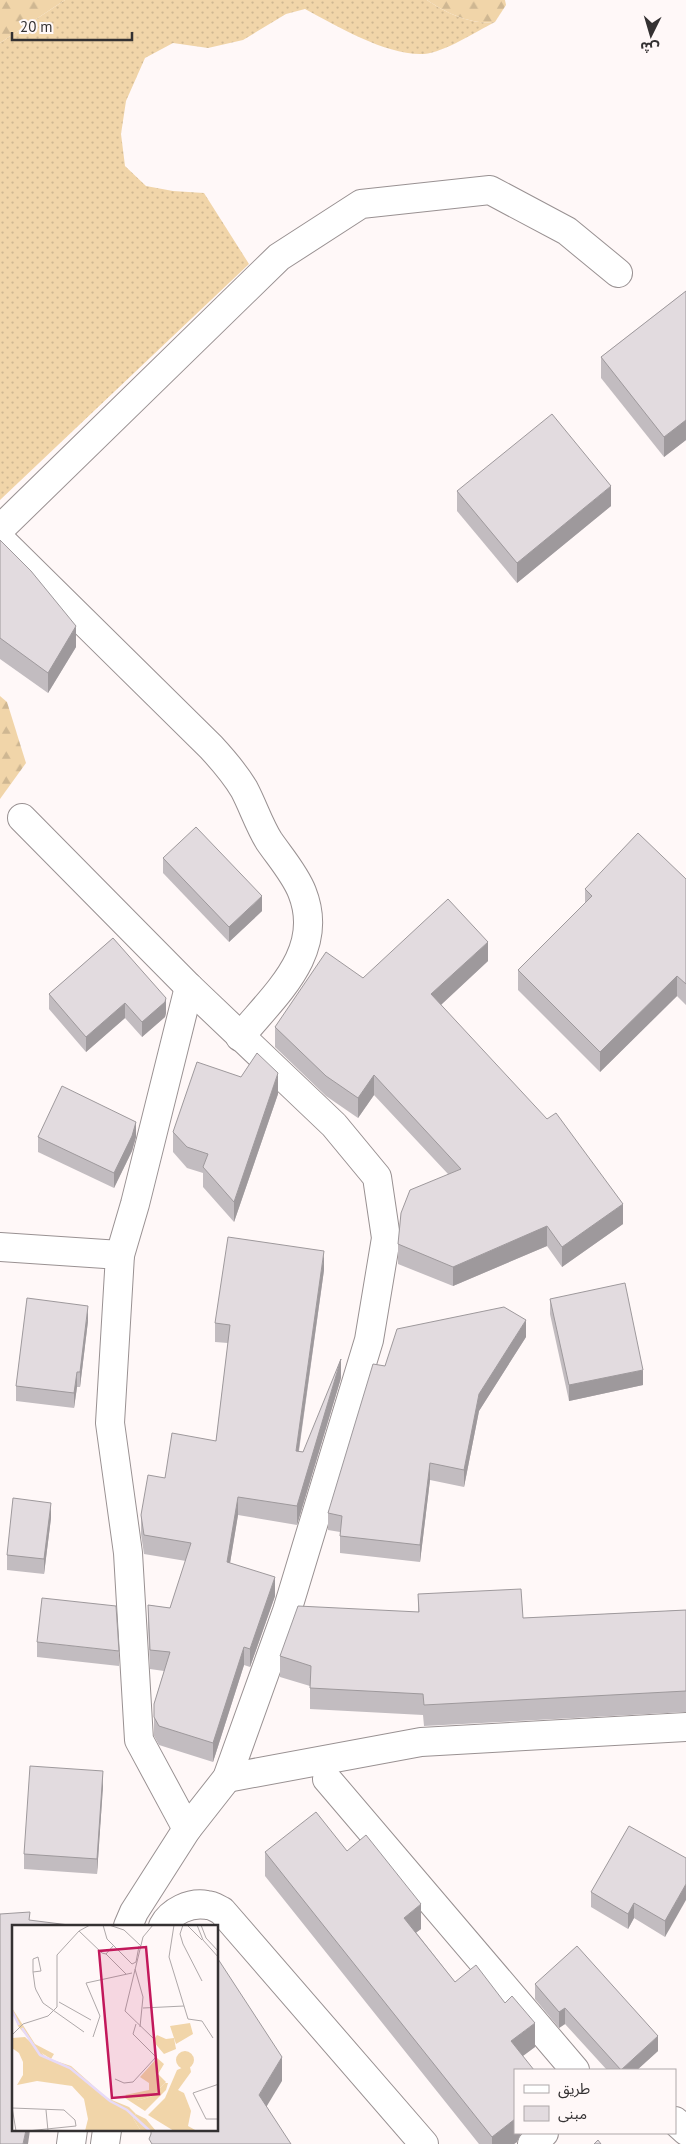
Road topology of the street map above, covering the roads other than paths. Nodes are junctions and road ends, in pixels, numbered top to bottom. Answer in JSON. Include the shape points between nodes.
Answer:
{"nodes":[{"id":1,"x":618,"y":273,"type":"dead end"},
{"id":2,"x":0,"y":529,"type":"edge"},
{"id":3,"x":0,"y":539,"type":"edge"},
{"id":4,"x":22,"y":818,"type":"dead end"},
{"id":5,"x":189,"y":987,"type":"junction"},
{"id":6,"x":240,"y":1036,"type":"junction"},
{"id":7,"x":0,"y":1248,"type":"edge"},
{"id":8,"x":120,"y":1255,"type":"junction"},
{"id":9,"x":686,"y":1727,"type":"edge"},
{"id":10,"x":226,"y":1778,"type":"junction"},
{"id":11,"x":328,"y":1780,"type":"dead end"},
{"id":12,"x":187,"y":1829,"type":"junction"},
{"id":13,"x":128,"y":1925,"type":"edge"},
{"id":14,"x":164,"y":1925,"type":"edge"},
{"id":15,"x":574,"y":2069,"type":"edge"},
{"id":16,"x":676,"y":2122,"type":"edge"},
{"id":17,"x":686,"y":2131,"type":"edge"},
{"id":18,"x":543,"y":2134,"type":"edge"},
{"id":19,"x":424,"y":2144,"type":"edge"},
{"id":20,"x":532,"y":2144,"type":"edge"}],
"edges":[{"from":1,"to":2,"type":"street","via":[[567,231],[490,190],[361,204],[279,257]]},
{"from":3,"to":6,"type":"street","via":[[211,747],[243,788],[268,839],[302,890],[309,924],[301,960]]},
{"from":4,"to":5,"type":"street"},
{"from":5,"to":6,"type":"street"},
{"from":5,"to":8,"type":"street"},
{"from":6,"to":10,"type":"street","via":[[334,1125],[377,1177],[386,1238],[366,1349],[287,1611]]},
{"from":7,"to":8,"type":"street"},
{"from":8,"to":12,"type":"street","via":[[110,1422],[128,1553],[140,1740]]},
{"from":9,"to":10,"type":"street","via":[[421,1742]]},
{"from":10,"to":12,"type":"street"},
{"from":11,"to":15,"type":"street"},
{"from":12,"to":13,"type":"street"},
{"from":14,"to":19,"type":"street","via":[[177,1911],[191,1905],[207,1904],[222,1910]]},
{"from":16,"to":17,"type":"street"},
{"from":18,"to":20,"type":"street"}]}
